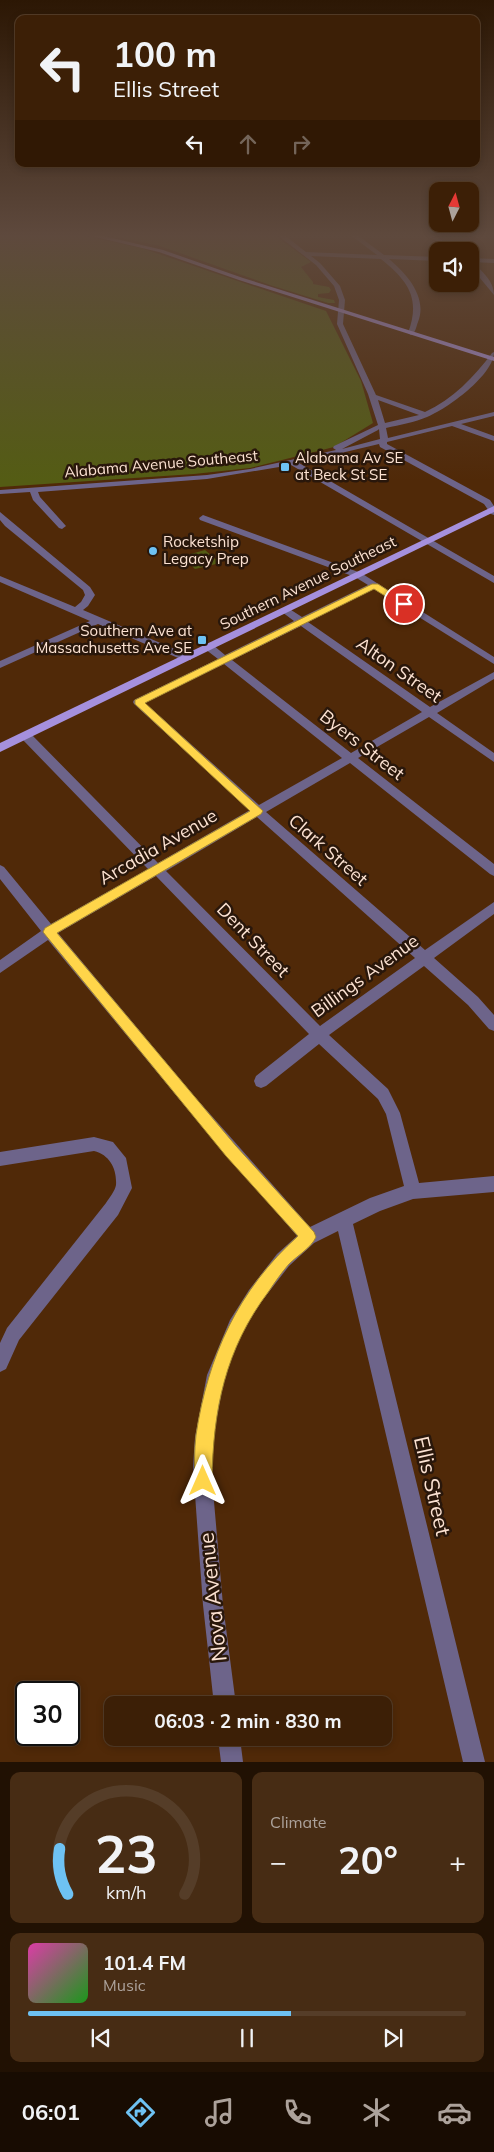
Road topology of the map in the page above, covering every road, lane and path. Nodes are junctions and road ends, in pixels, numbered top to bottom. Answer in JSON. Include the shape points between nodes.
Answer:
{"nodes":[{"id":1,"x":340,"y":316,"type":"edge"},
{"id":2,"x":357,"y":316,"type":"edge"},
{"id":3,"x":417,"y":316,"type":"edge"},
{"id":4,"x":411,"y":333,"type":"junction"},
{"id":5,"x":493,"y":357,"type":"edge"},
{"id":6,"x":372,"y":396,"type":"junction"},
{"id":7,"x":494,"y":414,"type":"edge"},
{"id":8,"x":427,"y":415,"type":"junction"},
{"id":9,"x":453,"y":424,"type":"junction"},
{"id":10,"x":381,"y":427,"type":"junction"},
{"id":11,"x":494,"y":439,"type":"edge"},
{"id":12,"x":382,"y":441,"type":"junction"},
{"id":13,"x":327,"y":455,"type":"junction"},
{"id":14,"x":293,"y":462,"type":"junction"},
{"id":15,"x":33,"y":490,"type":"junction"},
{"id":16,"x":0,"y":492,"type":"edge"},
{"id":17,"x":493,"y":510,"type":"edge"},
{"id":18,"x":0,"y":515,"type":"edge"},
{"id":19,"x":203,"y":518,"type":"dead end"},
{"id":20,"x":62,"y":526,"type":"dead end"},
{"id":21,"x":428,"y":541,"type":"junction"},
{"id":22,"x":358,"y":575,"type":"junction"},
{"id":23,"x":0,"y":579,"type":"edge"},
{"id":24,"x":494,"y":580,"type":"edge"},
{"id":25,"x":375,"y":585,"type":"junction"},
{"id":26,"x":285,"y":610,"type":"junction"},
{"id":27,"x":76,"y":611,"type":"junction"},
{"id":28,"x":99,"y":620,"type":"junction"},
{"id":29,"x":301,"y":621,"type":"junction"},
{"id":30,"x":209,"y":647,"type":"junction"},
{"id":31,"x":187,"y":658,"type":"junction"},
{"id":32,"x":224,"y":659,"type":"junction"},
{"id":33,"x":494,"y":661,"type":"edge"},
{"id":34,"x":0,"y":665,"type":"edge"},
{"id":35,"x":494,"y":675,"type":"edge"},
{"id":36,"x":429,"y":712,"type":"junction"},
{"id":37,"x":26,"y":736,"type":"junction"},
{"id":38,"x":0,"y":748,"type":"edge"},
{"id":39,"x":350,"y":758,"type":"junction"},
{"id":40,"x":494,"y":758,"type":"edge"},
{"id":41,"x":258,"y":811,"type":"junction"},
{"id":42,"x":158,"y":869,"type":"junction"},
{"id":43,"x":0,"y":870,"type":"edge"},
{"id":44,"x":494,"y":871,"type":"edge"},
{"id":45,"x":494,"y":907,"type":"edge"},
{"id":46,"x":49,"y":932,"type":"junction"},
{"id":47,"x":424,"y":958,"type":"junction"},
{"id":48,"x":0,"y":967,"type":"edge"},
{"id":49,"x":494,"y":1024,"type":"edge"},
{"id":50,"x":318,"y":1035,"type":"junction"},
{"id":51,"x":261,"y":1081,"type":"dead end"},
{"id":52,"x":0,"y":1159,"type":"edge"},
{"id":53,"x":494,"y":1184,"type":"edge"},
{"id":54,"x":413,"y":1191,"type":"junction"},
{"id":55,"x":344,"y":1221,"type":"junction"},
{"id":56,"x":308,"y":1237,"type":"junction"},
{"id":57,"x":0,"y":1363,"type":"edge"},
{"id":58,"x":224,"y":1696,"type":"edge"},
{"id":59,"x":230,"y":1746,"type":"edge"},
{"id":60,"x":232,"y":1762,"type":"edge"},
{"id":61,"x":474,"y":1762,"type":"edge"}],
"edges":[{"from":1,"to":6,"type":"street","via":[[341,326]]},
{"from":2,"to":4,"type":"main road"},
{"from":3,"to":4,"type":"street"},
{"from":4,"to":5,"type":"main road"},
{"from":5,"to":8,"type":"street","via":[[464,390]]},
{"from":6,"to":8,"type":"street"},
{"from":6,"to":10,"type":"street"},
{"from":7,"to":9,"type":"street","name":"Alabama Avenue Southeast"},
{"from":8,"to":10,"type":"street"},
{"from":9,"to":11,"type":"street"},
{"from":9,"to":12,"type":"street","name":"Alabama Avenue Southeast"},
{"from":10,"to":12,"type":"street"},
{"from":10,"to":13,"type":"street"},
{"from":12,"to":13,"type":"street","name":"Alabama Avenue Southeast"},
{"from":12,"to":17,"type":"street","via":[[384,446],[486,502]]},
{"from":13,"to":14,"type":"street","name":"Alabama Avenue Southeast"},
{"from":14,"to":15,"type":"street","name":"Alabama Avenue Southeast","via":[[207,477]]},
{"from":14,"to":21,"type":"street"},
{"from":15,"to":16,"type":"street","name":"Alabama Avenue Southeast"},
{"from":15,"to":20,"type":"street","via":[[36,498]]},
{"from":17,"to":21,"type":"main road","name":"Southern Avenue Southeast"},
{"from":18,"to":27,"type":"street","via":[[87,589],[90,595]]},
{"from":19,"to":22,"type":"street"},
{"from":21,"to":22,"type":"main road","name":"Southern Avenue Southeast"},
{"from":21,"to":24,"type":"street"},
{"from":22,"to":25,"type":"street"},
{"from":22,"to":26,"type":"main road","name":"Southern Avenue Southeast"},
{"from":23,"to":27,"type":"street"},
{"from":25,"to":29,"type":"street"},
{"from":25,"to":33,"type":"street"},
{"from":26,"to":29,"type":"street","name":"Alton Street"},
{"from":26,"to":30,"type":"main road","name":"Southern Avenue Southeast"},
{"from":27,"to":28,"type":"street"},
{"from":28,"to":31,"type":"street"},
{"from":28,"to":34,"type":"street"},
{"from":29,"to":32,"type":"street"},
{"from":29,"to":36,"type":"street","name":"Alton Street"},
{"from":30,"to":31,"type":"main road","name":"Southern Avenue Southeast"},
{"from":30,"to":32,"type":"street","name":"Byers Street"},
{"from":31,"to":37,"type":"main road","name":"Southern Avenue Southeast"},
{"from":32,"to":39,"type":"street","name":"Byers Street"},
{"from":32,"to":41,"type":"street","name":"Clark Street","via":[[138,702]]},
{"from":35,"to":36,"type":"street","name":"Arcadia Avenue"},
{"from":36,"to":39,"type":"street","name":"Arcadia Avenue"},
{"from":36,"to":40,"type":"street","name":"Alton Street"},
{"from":37,"to":38,"type":"main road","name":"Southern Avenue Southeast"},
{"from":37,"to":42,"type":"street","name":"Dent Street"},
{"from":39,"to":41,"type":"street","name":"Arcadia Avenue"},
{"from":39,"to":44,"type":"street","name":"Byers Street"},
{"from":41,"to":42,"type":"street","name":"Arcadia Avenue"},
{"from":41,"to":47,"type":"street","name":"Clark Street"},
{"from":42,"to":46,"type":"street","name":"Arcadia Avenue"},
{"from":42,"to":50,"type":"street","name":"Dent Street"},
{"from":43,"to":46,"type":"street"},
{"from":45,"to":47,"type":"street","name":"Billings Avenue"},
{"from":46,"to":48,"type":"street","name":"Arcadia Avenue"},
{"from":46,"to":56,"type":"street","via":[[231,1151]]},
{"from":47,"to":49,"type":"street","name":"Clark Street"},
{"from":47,"to":50,"type":"street","name":"Billings Avenue"},
{"from":50,"to":51,"type":"street","name":"Billings Avenue"},
{"from":50,"to":54,"type":"street","name":"Dent Street","via":[[383,1094],[393,1113]]},
{"from":52,"to":57,"type":"street","via":[[94,1144],[108,1148],[121,1163],[124,1188],[112,1209],[13,1334]]},
{"from":53,"to":54,"type":"street","name":"Nova Avenue"},
{"from":54,"to":55,"type":"street","name":"Nova Avenue","via":[[376,1204]]},
{"from":55,"to":56,"type":"street","name":"Nova Avenue"},
{"from":55,"to":61,"type":"street","name":"Ellis Street"},
{"from":56,"to":58,"type":"street","name":"Nova Avenue","via":[[283,1260],[236,1326],[216,1375],[204,1437],[205,1509]]},
{"from":59,"to":60,"type":"street"}]}
